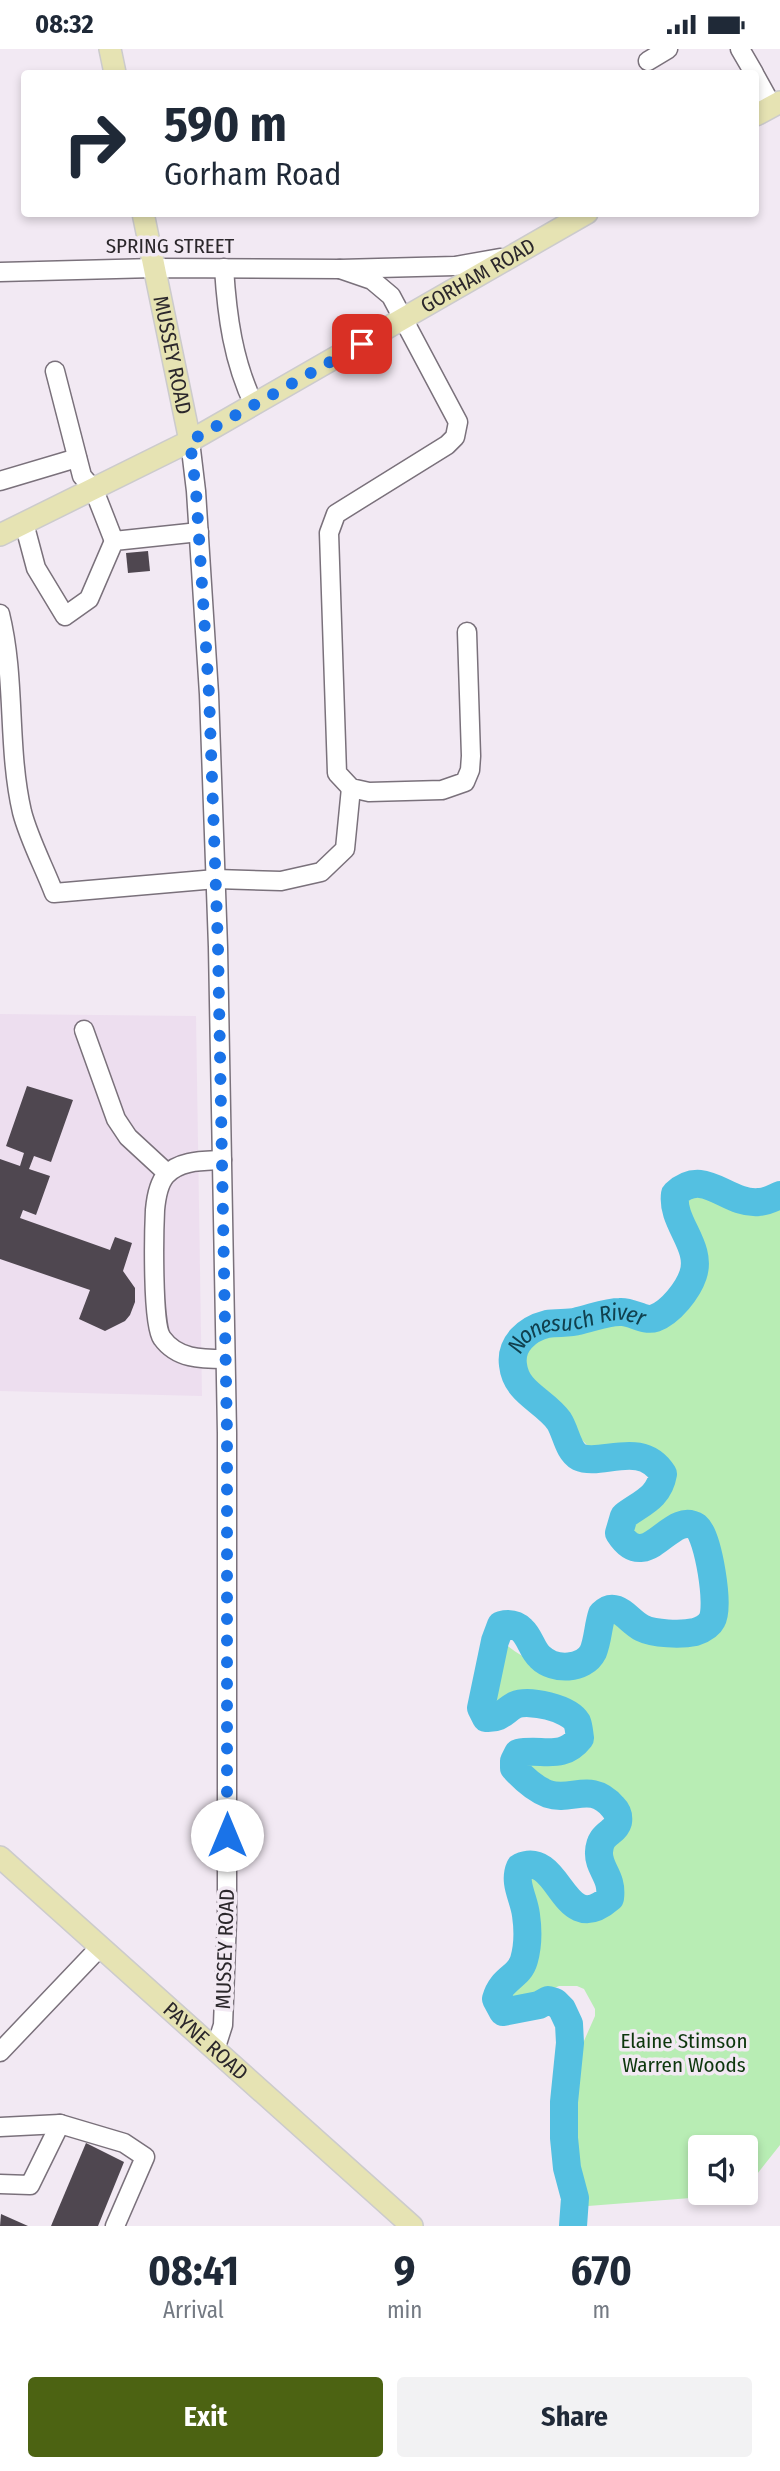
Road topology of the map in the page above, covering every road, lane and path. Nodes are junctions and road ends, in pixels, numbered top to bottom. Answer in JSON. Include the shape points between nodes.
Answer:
{"nodes":[{"id":1,"x":110,"y":49,"type":"edge"},
{"id":2,"x":668,"y":49,"type":"edge"},
{"id":3,"x":748,"y":52,"type":"edge"},
{"id":4,"x":648,"y":61,"type":"dead end"},
{"id":5,"x":114,"y":70,"type":"edge"},
{"id":6,"x":753,"y":70,"type":"edge"},
{"id":7,"x":759,"y":84,"type":"edge"},
{"id":8,"x":769,"y":108,"type":"edge"},
{"id":9,"x":144,"y":217,"type":"edge"},
{"id":10,"x":580,"y":217,"type":"edge"},
{"id":11,"x":523,"y":250,"type":"junction"},
{"id":12,"x":154,"y":268,"type":"junction"},
{"id":13,"x":224,"y":268,"type":"junction"},
{"id":14,"x":340,"y":269,"type":"junction"},
{"id":15,"x":0,"y":272,"type":"edge"},
{"id":16,"x":405,"y":319,"type":"junction"},
{"id":17,"x":55,"y":371,"type":"dead end"},
{"id":18,"x":254,"y":405,"type":"junction"},
{"id":19,"x":190,"y":441,"type":"junction"},
{"id":20,"x":77,"y":458,"type":"junction"},
{"id":21,"x":0,"y":481,"type":"edge"},
{"id":22,"x":94,"y":490,"type":"junction"},
{"id":23,"x":24,"y":523,"type":"junction"},
{"id":24,"x":199,"y":532,"type":"junction"},
{"id":25,"x":0,"y":535,"type":"edge"},
{"id":26,"x":114,"y":541,"type":"junction"},
{"id":27,"x":0,"y":614,"type":"edge"},
{"id":28,"x":467,"y":632,"type":"dead end"},
{"id":29,"x":5,"y":707,"type":"edge"},
{"id":30,"x":8,"y":758,"type":"edge"},
{"id":31,"x":351,"y":788,"type":"junction"},
{"id":32,"x":216,"y":880,"type":"junction"},
{"id":33,"x":84,"y":1030,"type":"dead end"},
{"id":34,"x":222,"y":1160,"type":"junction"},
{"id":35,"x":167,"y":1173,"type":"junction"},
{"id":36,"x":225,"y":1359,"type":"junction"},
{"id":37,"x":0,"y":1857,"type":"edge"},
{"id":38,"x":100,"y":1947,"type":"junction"},
{"id":39,"x":2,"y":2045,"type":"edge"},
{"id":40,"x":215,"y":2050,"type":"junction"},
{"id":41,"x":60,"y":2124,"type":"junction"},
{"id":42,"x":0,"y":2127,"type":"edge"},
{"id":43,"x":0,"y":2184,"type":"edge"},
{"id":44,"x":115,"y":2226,"type":"edge"},
{"id":45,"x":412,"y":2226,"type":"edge"}],
"edges":[{"from":1,"to":5,"type":"main road"},
{"from":2,"to":4,"type":"street"},
{"from":3,"to":6,"type":"street"},
{"from":7,"to":8,"type":"street"},
{"from":9,"to":12,"type":"main road","name":"MUSSEY ROAD"},
{"from":10,"to":11,"type":"main road","name":"GORHAM ROAD"},
{"from":11,"to":14,"type":"street","name":"SPRING STREET","via":[[455,266]]},
{"from":11,"to":16,"type":"main road","name":"GORHAM ROAD"},
{"from":12,"to":13,"type":"street","name":"SPRING STREET"},
{"from":12,"to":15,"type":"street","name":"SPRING STREET"},
{"from":12,"to":19,"type":"main road","name":"MUSSEY ROAD"},
{"from":13,"to":14,"type":"street","name":"SPRING STREET"},
{"from":13,"to":18,"type":"street","via":[[235,359]]},
{"from":14,"to":16,"type":"street","name":"SPRING STREET","via":[[382,287]]},
{"from":16,"to":18,"type":"main road","name":"GORHAM ROAD"},
{"from":16,"to":31,"type":"street","name":"SPRING STREET","via":[[458,422],[455,437],[447,445],[336,514],[330,525],[337,773]]},
{"from":17,"to":20,"type":"street"},
{"from":18,"to":19,"type":"main road","name":"GORHAM ROAD"},
{"from":19,"to":22,"type":"main road","name":"GORHAM ROAD"},
{"from":19,"to":24,"type":"street","name":"MUSSEY ROAD"},
{"from":20,"to":21,"type":"street"},
{"from":20,"to":22,"type":"street","via":[[82,476]]},
{"from":22,"to":23,"type":"main road","name":"GORHAM ROAD"},
{"from":22,"to":26,"type":"street"},
{"from":23,"to":25,"type":"main road","name":"GORHAM ROAD"},
{"from":23,"to":26,"type":"street","via":[[36,568],[65,616],[89,599]]},
{"from":24,"to":26,"type":"street"},
{"from":24,"to":32,"type":"street","name":"MUSSEY ROAD"},
{"from":27,"to":29,"type":"street","via":[[8,644]]},
{"from":28,"to":31,"type":"street","via":[[471,755],[465,782],[442,790],[369,792]]},
{"from":29,"to":30,"type":"street"},
{"from":30,"to":32,"type":"street","via":[[23,813],[54,893]]},
{"from":31,"to":32,"type":"street","via":[[345,849],[321,872],[281,881]]},
{"from":32,"to":34,"type":"street","name":"MUSSEY ROAD"},
{"from":33,"to":35,"type":"street","via":[[116,1119],[128,1137]]},
{"from":34,"to":35,"type":"street","via":[[186,1164]]},
{"from":34,"to":36,"type":"street","name":"MUSSEY ROAD"},
{"from":35,"to":36,"type":"street","via":[[155,1210],[159,1333],[183,1355]]},
{"from":36,"to":40,"type":"street","name":"MUSSEY ROAD","via":[[227,1919],[223,2025]]},
{"from":37,"to":38,"type":"main road","name":"PAYNE ROAD"},
{"from":38,"to":39,"type":"street"},
{"from":38,"to":40,"type":"main road","name":"PAYNE ROAD"},
{"from":40,"to":45,"type":"main road","name":"PAYNE ROAD"},
{"from":41,"to":42,"type":"street"},
{"from":41,"to":43,"type":"street","via":[[30,2185]]},
{"from":41,"to":44,"type":"street","via":[[124,2143],[145,2157]]}]}
